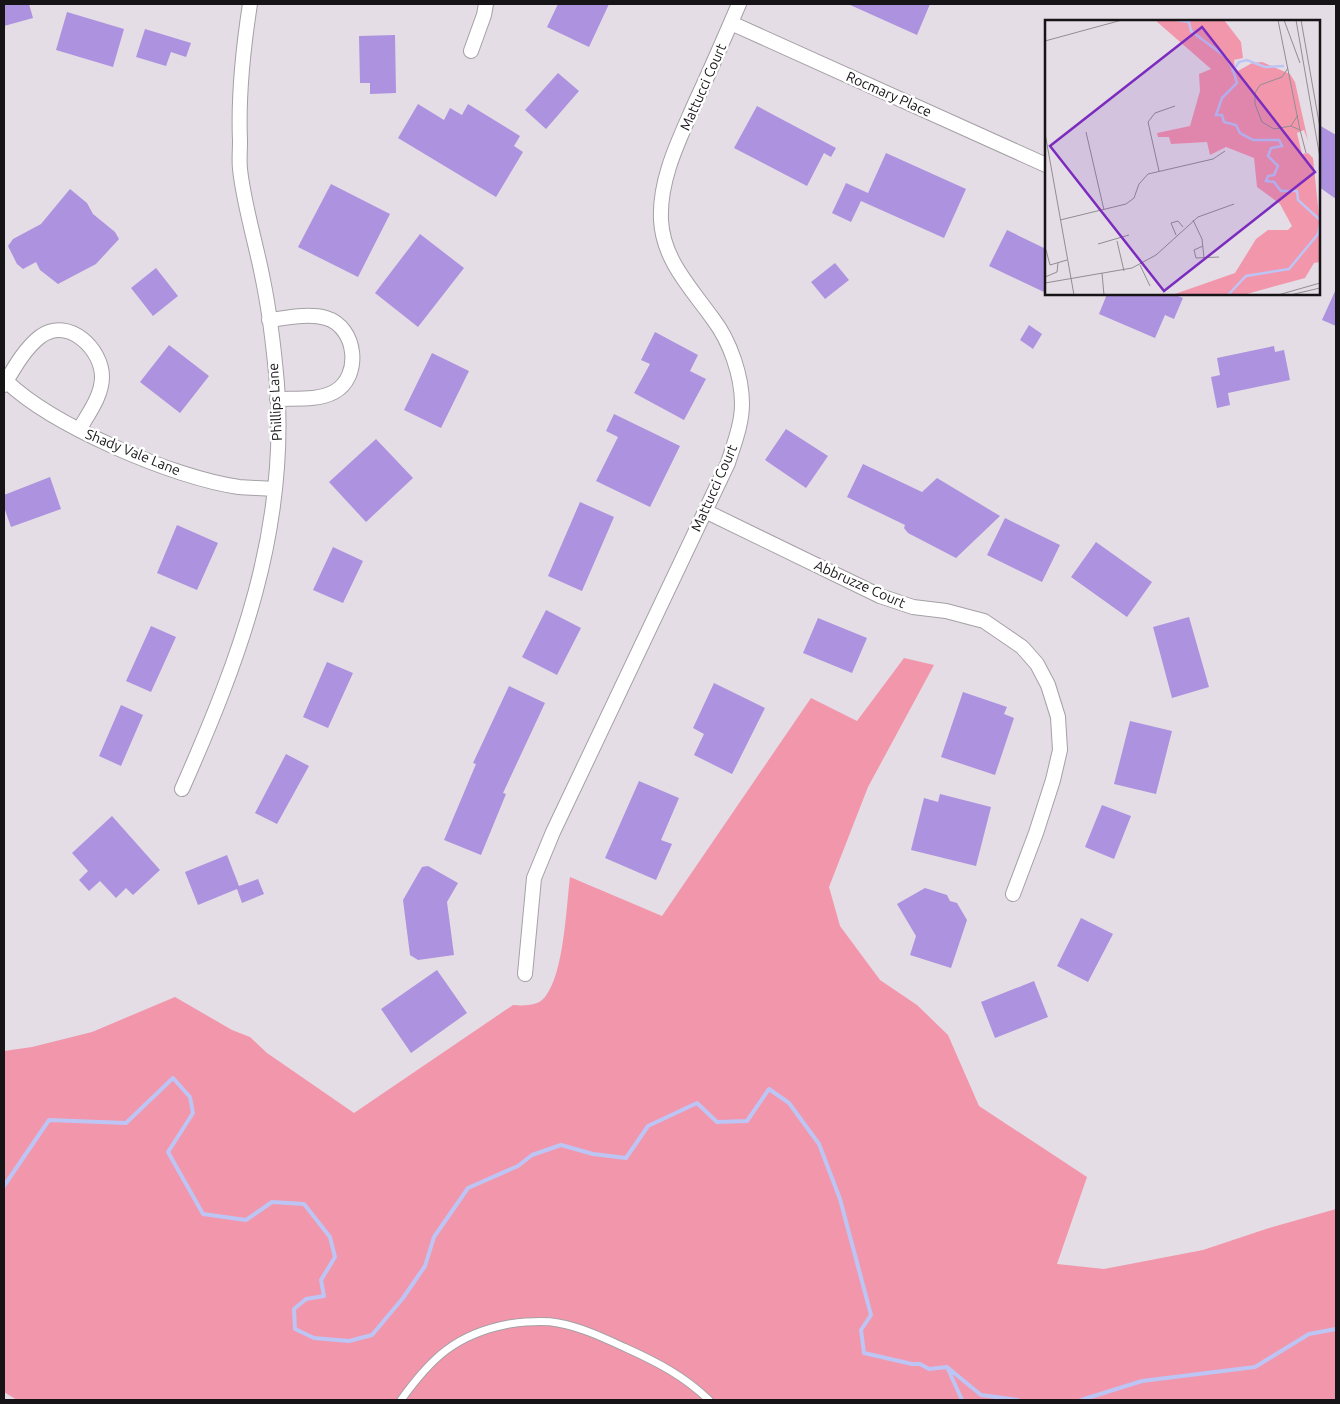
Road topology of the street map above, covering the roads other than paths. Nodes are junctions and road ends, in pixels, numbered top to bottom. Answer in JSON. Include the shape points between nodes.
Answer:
{"nodes":[{"id":1,"x":250,"y":4,"type":"edge"},
{"id":2,"x":486,"y":4,"type":"edge"},
{"id":3,"x":739,"y":4,"type":"edge"},
{"id":4,"x":731,"y":23,"type":"junction"},
{"id":5,"x":471,"y":51,"type":"dead end"},
{"id":6,"x":1045,"y":165,"type":"edge"},
{"id":7,"x":268,"y":320,"type":"junction"},
{"id":8,"x":5,"y":383,"type":"edge"},
{"id":9,"x":277,"y":399,"type":"junction"},
{"id":10,"x":79,"y":430,"type":"junction"},
{"id":11,"x":274,"y":489,"type":"junction"},
{"id":12,"x":704,"y":511,"type":"junction"},
{"id":13,"x":182,"y":789,"type":"dead end"},
{"id":14,"x":1013,"y":894,"type":"dead end"},
{"id":15,"x":525,"y":974,"type":"dead end"},
{"id":16,"x":401,"y":1400,"type":"edge"},
{"id":17,"x":709,"y":1400,"type":"edge"}],
"edges":[{"from":1,"to":7,"type":"street","name":"Phillips Lane","via":[[238,112],[240,168],[263,279]]},
{"from":2,"to":5,"type":"street"},
{"from":3,"to":4,"type":"street","name":"Mattucci Court"},
{"from":4,"to":6,"type":"street","name":"Rocmary Place"},
{"from":4,"to":12,"type":"street","name":"Mattucci Court","via":[[673,155],[662,200],[662,227],[672,260],[683,282],[724,336],[739,382],[742,404],[738,432],[728,463]]},
{"from":7,"to":9,"type":"street","name":"Phillips Lane"},
{"from":7,"to":9,"type":"street","via":[[302,316],[327,318],[344,329],[352,344],[347,379],[334,392],[314,398]]},
{"from":8,"to":10,"type":"street","name":"Shady Vale Lane","via":[[38,407]]},
{"from":8,"to":10,"type":"street","via":[[42,335],[59,331],[78,336],[93,348],[102,376],[99,392]]},
{"from":9,"to":11,"type":"street","name":"Phillips Lane"},
{"from":10,"to":11,"type":"street","name":"Shady Vale Lane","via":[[146,459],[208,480],[239,487]]},
{"from":11,"to":13,"type":"street","name":"Phillips Lane","via":[[269,538],[238,654]]},
{"from":12,"to":14,"type":"street","name":"Abbruzze Court","via":[[880,596],[913,607],[984,621],[1022,647],[1037,664],[1058,717],[1060,750],[1054,780]]},
{"from":12,"to":15,"type":"street","name":"Mattucci Court","via":[[534,878]]},
{"from":16,"to":17,"type":"lane","via":[[436,1357],[458,1340],[487,1328],[525,1322],[558,1323],[598,1335],[659,1363],[691,1383]]}]}
